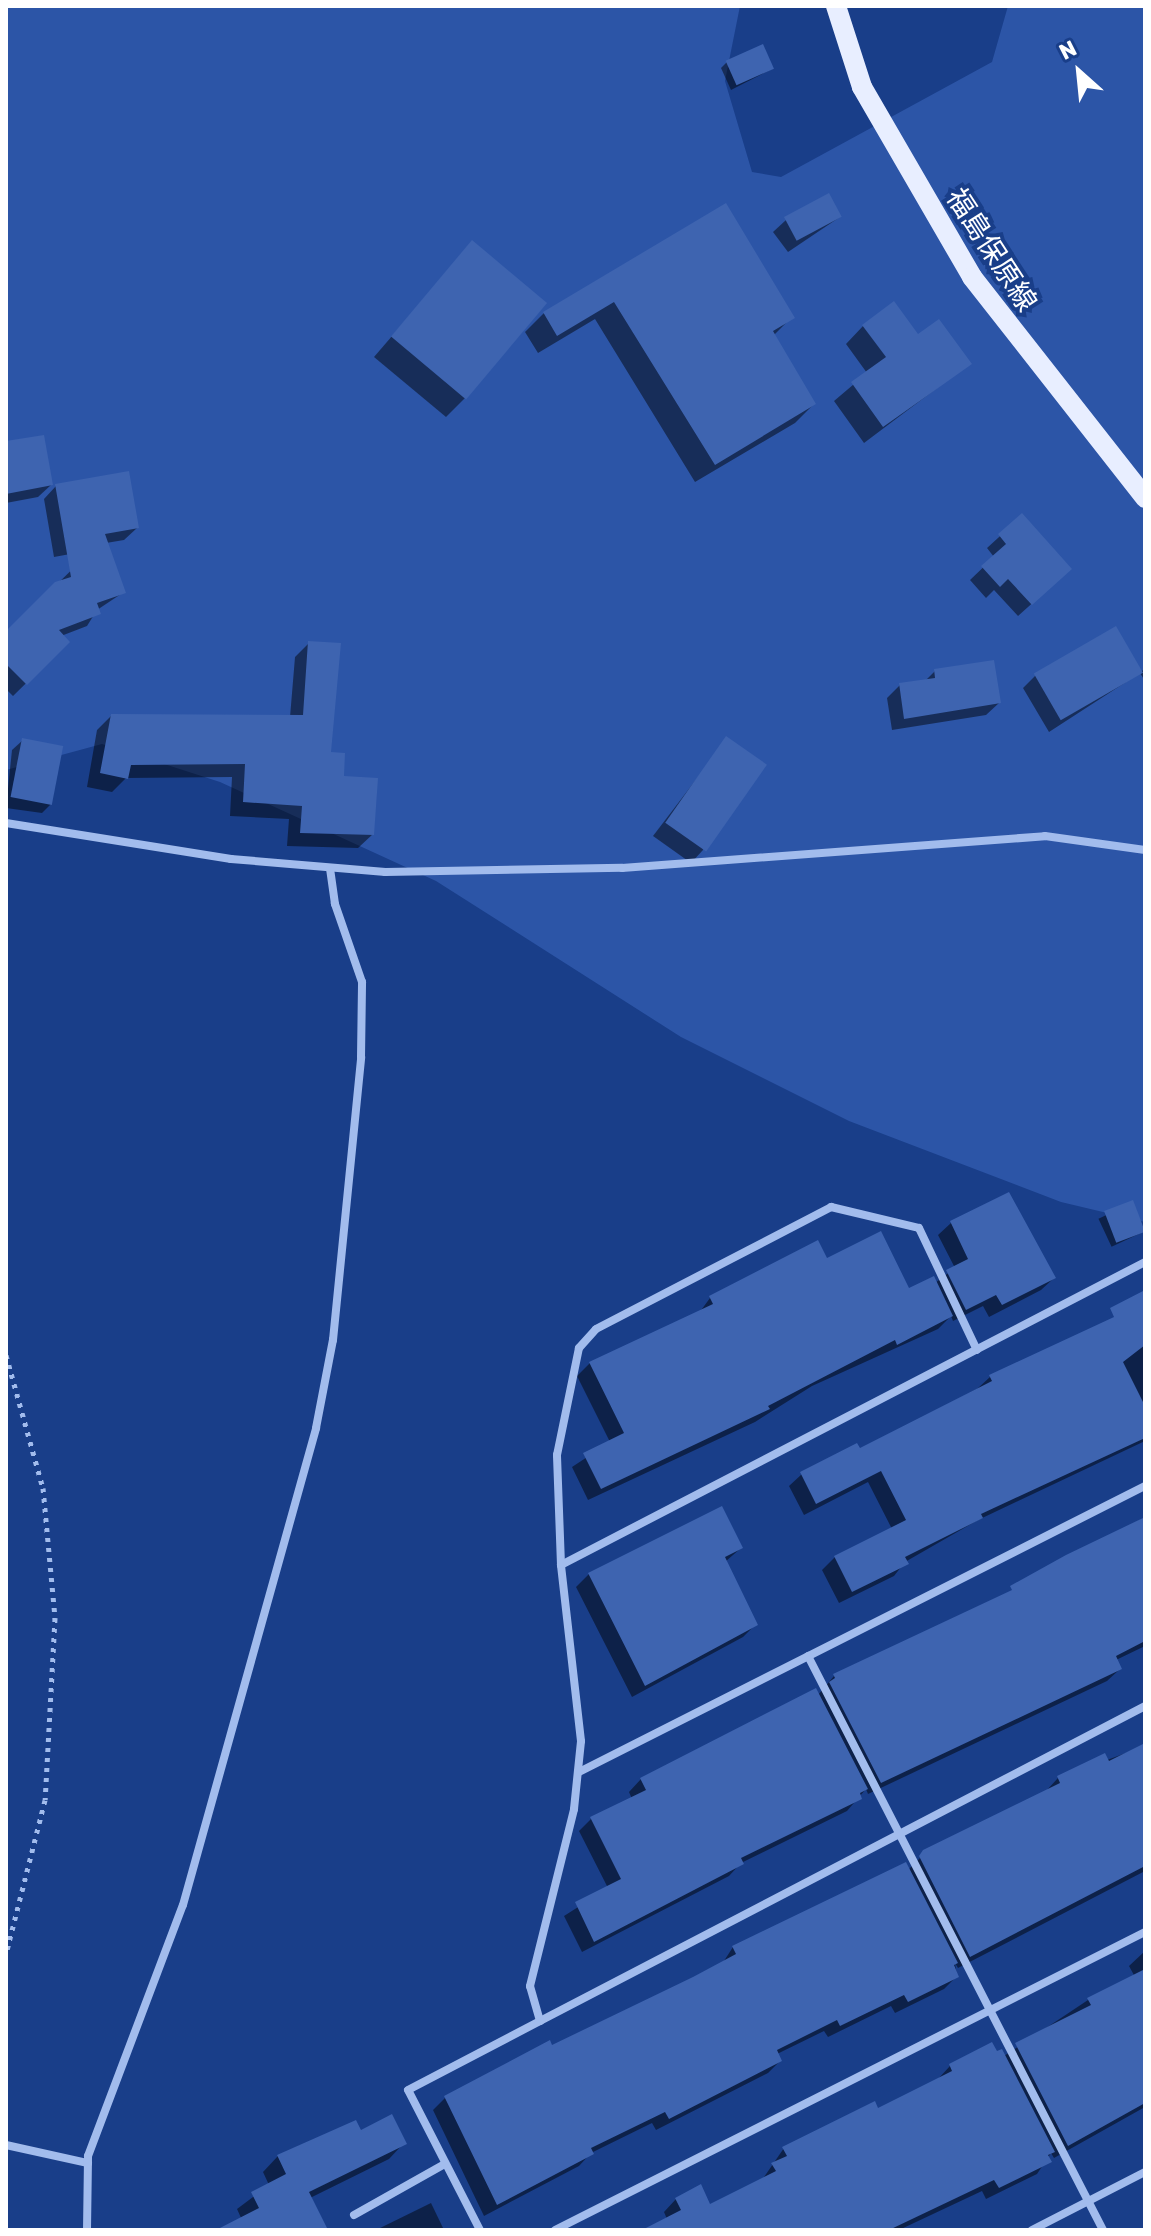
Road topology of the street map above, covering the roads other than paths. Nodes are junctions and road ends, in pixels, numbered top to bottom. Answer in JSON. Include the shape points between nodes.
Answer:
{"nodes":[{"id":1,"x":836,"y":6,"type":"edge"},
{"id":2,"x":1145,"y":498,"type":"edge"},
{"id":3,"x":6,"y":823,"type":"edge"},
{"id":4,"x":1145,"y":850,"type":"edge"},
{"id":5,"x":330,"y":870,"type":"junction"},
{"id":6,"x":1145,"y":1262,"type":"edge"},
{"id":7,"x":977,"y":1350,"type":"junction"},
{"id":8,"x":1145,"y":1486,"type":"edge"},
{"id":9,"x":561,"y":1565,"type":"junction"},
{"id":10,"x":808,"y":1656,"type":"junction"},
{"id":11,"x":1145,"y":1706,"type":"edge"},
{"id":12,"x":579,"y":1772,"type":"junction"},
{"id":13,"x":899,"y":1833,"type":"junction"},
{"id":14,"x":1145,"y":1932,"type":"edge"},
{"id":15,"x":991,"y":2013,"type":"junction"},
{"id":16,"x":540,"y":2021,"type":"junction"},
{"id":17,"x":6,"y":2145,"type":"edge"},
{"id":18,"x":88,"y":2163,"type":"junction"},
{"id":19,"x":445,"y":2164,"type":"junction"},
{"id":20,"x":1145,"y":2172,"type":"edge"},
{"id":21,"x":1088,"y":2201,"type":"junction"},
{"id":22,"x":354,"y":2215,"type":"dead end"},
{"id":23,"x":87,"y":2230,"type":"edge"},
{"id":24,"x":480,"y":2230,"type":"edge"},
{"id":25,"x":555,"y":2230,"type":"edge"},
{"id":26,"x":1032,"y":2230,"type":"edge"},
{"id":27,"x":1103,"y":2230,"type":"edge"}],
"edges":[{"from":1,"to":2,"type":"main road","name":"福島保原線","via":[[862,87],[972,277]]},
{"from":3,"to":5,"type":"street"},
{"from":4,"to":5,"type":"street","via":[[1045,836],[622,868]]},
{"from":5,"to":18,"type":"street","via":[[335,904],[362,982],[361,1057],[333,1340],[316,1428],[183,1905]]},
{"from":6,"to":7,"type":"street"},
{"from":7,"to":9,"type":"street"},
{"from":7,"to":9,"type":"street","via":[[919,1228],[831,1207],[596,1329],[579,1348],[557,1455]]},
{"from":8,"to":10,"type":"street"},
{"from":9,"to":12,"type":"street","via":[[581,1741]]},
{"from":10,"to":12,"type":"street"},
{"from":10,"to":13,"type":"street"},
{"from":11,"to":13,"type":"street"},
{"from":12,"to":16,"type":"street","via":[[535,1953],[530,1986]]},
{"from":13,"to":15,"type":"street"},
{"from":13,"to":16,"type":"street"},
{"from":14,"to":15,"type":"street"},
{"from":15,"to":21,"type":"street"},
{"from":15,"to":25,"type":"street"},
{"from":16,"to":19,"type":"street","via":[[408,2090]]},
{"from":17,"to":18,"type":"street"},
{"from":18,"to":23,"type":"street"},
{"from":19,"to":22,"type":"street"},
{"from":19,"to":24,"type":"street"},
{"from":20,"to":21,"type":"street"},
{"from":21,"to":26,"type":"street"},
{"from":21,"to":27,"type":"street"}]}
